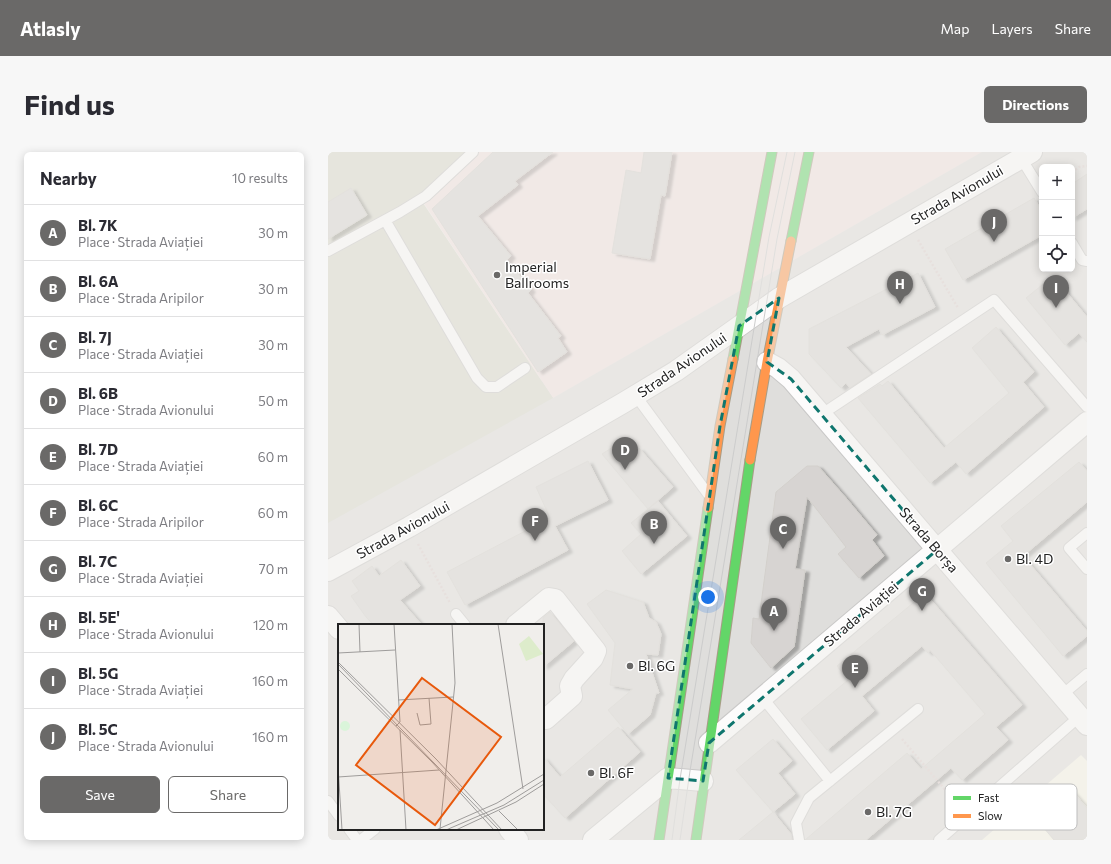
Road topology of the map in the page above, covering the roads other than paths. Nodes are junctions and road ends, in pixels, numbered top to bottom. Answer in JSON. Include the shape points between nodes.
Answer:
{"nodes":[{"id":1,"x":472,"y":152,"type":"edge"},
{"id":2,"x":772,"y":152,"type":"edge"},
{"id":3,"x":810,"y":152,"type":"edge"},
{"id":4,"x":1026,"y":155,"type":"edge"},
{"id":5,"x":1039,"y":185,"type":"edge"},
{"id":6,"x":384,"y":220,"type":"junction"},
{"id":7,"x":1075,"y":248,"type":"edge"},
{"id":8,"x":328,"y":251,"type":"edge"},
{"id":9,"x":1087,"y":261,"type":"edge"},
{"id":10,"x":779,"y":298,"type":"junction"},
{"id":11,"x":739,"y":326,"type":"junction"},
{"id":12,"x":767,"y":362,"type":"junction"},
{"id":13,"x":525,"y":368,"type":"dead end"},
{"id":14,"x":636,"y":396,"type":"junction"},
{"id":15,"x":1087,"y":407,"type":"edge"},
{"id":16,"x":822,"y":414,"type":"junction"},
{"id":17,"x":1084,"y":429,"type":"edge"},
{"id":18,"x":710,"y":497,"type":"junction"},
{"id":19,"x":1087,"y":533,"type":"edge"},
{"id":20,"x":937,"y":550,"type":"junction"},
{"id":21,"x":1087,"y":569,"type":"edge"},
{"id":22,"x":328,"y":571,"type":"edge"},
{"id":23,"x":456,"y":614,"type":"road end"},
{"id":24,"x":328,"y":616,"type":"edge"},
{"id":25,"x":464,"y":624,"type":"edge"},
{"id":26,"x":517,"y":624,"type":"edge"},
{"id":27,"x":338,"y":628,"type":"edge"},
{"id":28,"x":1087,"y":674,"type":"edge"},
{"id":29,"x":1062,"y":695,"type":"junction"},
{"id":30,"x":762,"y":697,"type":"junction"},
{"id":31,"x":918,"y":709,"type":"dead end"},
{"id":32,"x":546,"y":719,"type":"dead end"},
{"id":33,"x":1083,"y":720,"type":"edge"},
{"id":34,"x":709,"y":743,"type":"junction"},
{"id":35,"x":668,"y":778,"type":"junction"},
{"id":36,"x":703,"y":781,"type":"junction"},
{"id":37,"x":830,"y":781,"type":"junction"},
{"id":38,"x":1004,"y":784,"type":"edge"},
{"id":39,"x":328,"y":801,"type":"edge"},
{"id":40,"x":338,"y":815,"type":"edge"},
{"id":41,"x":350,"y":830,"type":"edge"},
{"id":42,"x":373,"y":830,"type":"edge"},
{"id":43,"x":510,"y":830,"type":"edge"},
{"id":44,"x":950,"y":830,"type":"edge"},
{"id":45,"x":697,"y":838,"type":"edge"},
{"id":46,"x":357,"y":840,"type":"edge"},
{"id":47,"x":361,"y":840,"type":"edge"},
{"id":48,"x":518,"y":840,"type":"edge"},
{"id":49,"x":593,"y":840,"type":"edge"},
{"id":50,"x":659,"y":840,"type":"edge"},
{"id":51,"x":799,"y":840,"type":"edge"},
{"id":52,"x":939,"y":840,"type":"edge"}],
"edges":[{"from":1,"to":6,"type":"lane","via":[[426,196]]},
{"from":2,"to":11,"type":"main road"},
{"from":3,"to":10,"type":"main road"},
{"from":4,"to":5,"type":"lane"},
{"from":4,"to":10,"type":"street","name":"Strada Avionului"},
{"from":6,"to":8,"type":"lane"},
{"from":6,"to":13,"type":"lane","via":[[477,378],[486,387],[497,387]]},
{"from":7,"to":9,"type":"lane","via":[[1082,260]]},
{"from":10,"to":11,"type":"street","name":"Strada Avionului"},
{"from":10,"to":12,"type":"main road"},
{"from":11,"to":14,"type":"street","name":"Strada Avionului"},
{"from":11,"to":18,"type":"main road","via":[[720,426]]},
{"from":12,"to":16,"type":"street","name":"Strada Borșa","via":[[791,379]]},
{"from":12,"to":34,"type":"main road"},
{"from":14,"to":18,"type":"lane"},
{"from":14,"to":22,"type":"street","name":"Strada Avionului"},
{"from":15,"to":16,"type":"lane","via":[[994,300]]},
{"from":16,"to":20,"type":"street","name":"Strada Borșa"},
{"from":17,"to":20,"type":"street","name":"Strada Aviației"},
{"from":18,"to":35,"type":"main road"},
{"from":19,"to":21,"type":"lane","via":[[1069,548]]},
{"from":20,"to":29,"type":"street","name":"Strada Borșa"},
{"from":20,"to":30,"type":"street","name":"Strada Aviației"},
{"from":23,"to":25,"type":"lane"},
{"from":24,"to":27,"type":"street"},
{"from":26,"to":32,"type":"street","via":[[549,598],[555,599],[596,651],[570,686],[572,696]]},
{"from":28,"to":29,"type":"lane"},
{"from":29,"to":33,"type":"street","name":"Strada Borșa"},
{"from":30,"to":34,"type":"street","name":"Strada Aviației"},
{"from":30,"to":37,"type":"lane"},
{"from":31,"to":37,"type":"lane"},
{"from":33,"to":38,"type":"lane"},
{"from":34,"to":36,"type":"main road"},
{"from":35,"to":36,"type":"street"},
{"from":35,"to":49,"type":"street"},
{"from":35,"to":50,"type":"main road"},
{"from":36,"to":45,"type":"main road"},
{"from":37,"to":51,"type":"lane","via":[[809,798],[796,823]]},
{"from":39,"to":40,"type":"lane"},
{"from":41,"to":46,"type":"lane"},
{"from":42,"to":47,"type":"lane"},
{"from":43,"to":48,"type":"street"},
{"from":44,"to":52,"type":"lane"}]}
